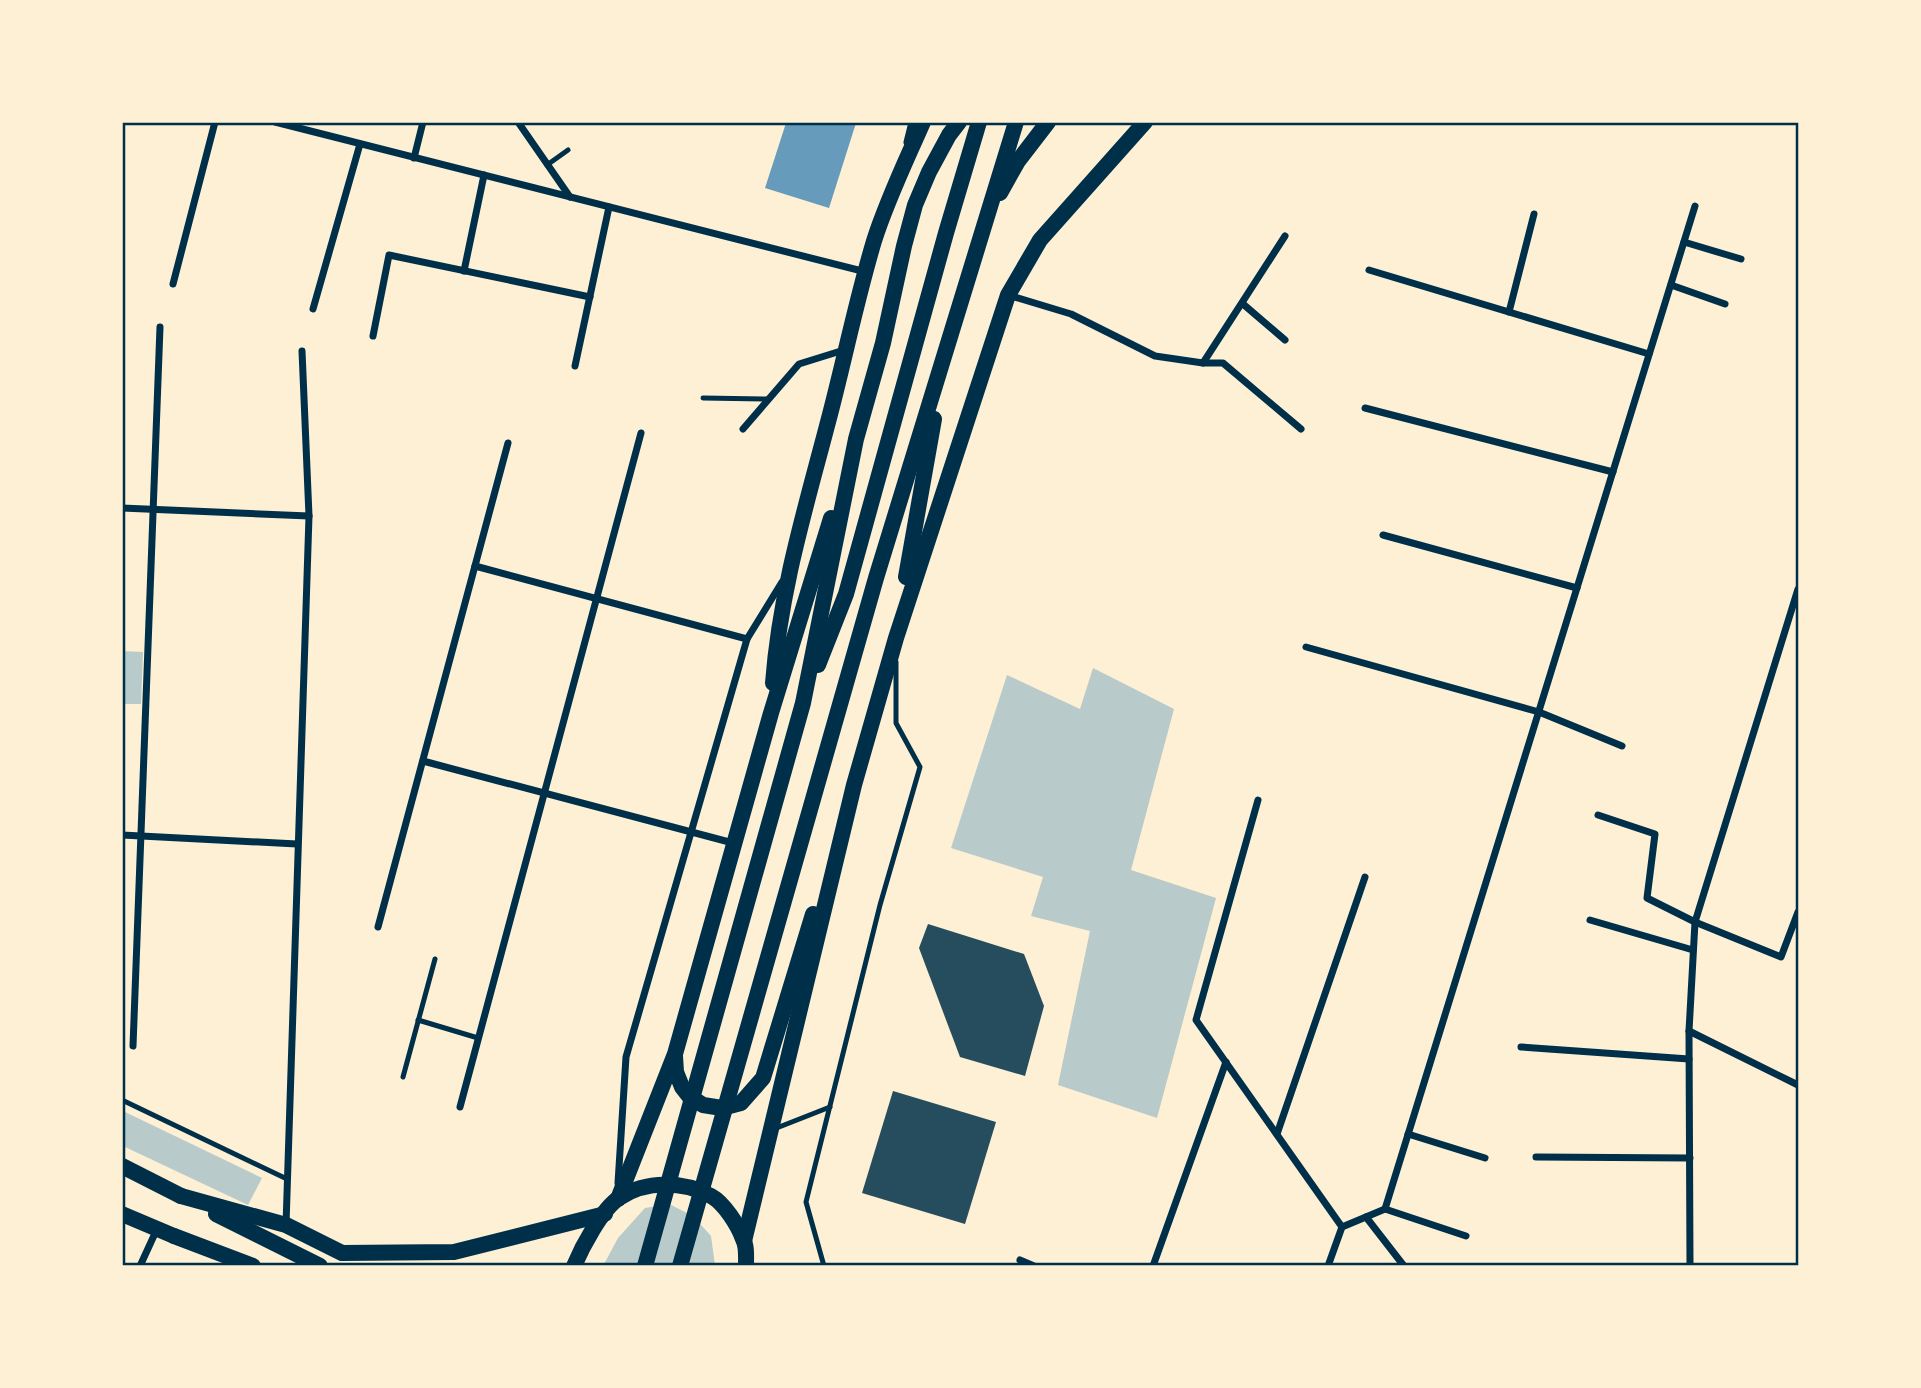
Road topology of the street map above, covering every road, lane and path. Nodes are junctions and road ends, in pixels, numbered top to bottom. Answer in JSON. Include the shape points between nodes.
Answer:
{"nodes":[{"id":1,"x":215,"y":122,"type":"edge"},
{"id":2,"x":275,"y":122,"type":"edge"},
{"id":3,"x":423,"y":122,"type":"edge"},
{"id":4,"x":518,"y":122,"type":"edge"},
{"id":5,"x":912,"y":122,"type":"edge"},
{"id":6,"x":923,"y":122,"type":"edge"},
{"id":7,"x":959,"y":122,"type":"edge"},
{"id":8,"x":979,"y":122,"type":"edge"},
{"id":9,"x":1016,"y":122,"type":"edge"},
{"id":10,"x":1048,"y":122,"type":"edge"},
{"id":11,"x":1145,"y":122,"type":"edge"},
{"id":12,"x":296,"y":125,"type":"edge"},
{"id":13,"x":360,"y":144,"type":"junction"},
{"id":14,"x":568,"y":150,"type":"dead end"},
{"id":15,"x":414,"y":158,"type":"junction"},
{"id":16,"x":547,"y":165,"type":"junction"},
{"id":17,"x":484,"y":175,"type":"junction"},
{"id":18,"x":894,"y":189,"type":"junction"},
{"id":19,"x":571,"y":197,"type":"junction"},
{"id":20,"x":1695,"y":206,"type":"dead end"},
{"id":21,"x":609,"y":207,"type":"junction"},
{"id":22,"x":1534,"y":214,"type":"dead end"},
{"id":23,"x":984,"y":223,"type":"junction"},
{"id":24,"x":1284,"y":236,"type":"dead end"},
{"id":25,"x":1684,"y":242,"type":"junction"},
{"id":26,"x":1741,"y":259,"type":"dead end"},
{"id":27,"x":1369,"y":270,"type":"dead end"},
{"id":28,"x":464,"y":271,"type":"junction"},
{"id":29,"x":866,"y":272,"type":"junction"},
{"id":30,"x":173,"y":284,"type":"dead end"},
{"id":31,"x":1671,"y":285,"type":"junction"},
{"id":32,"x":1008,"y":295,"type":"junction"},
{"id":33,"x":590,"y":297,"type":"junction"},
{"id":34,"x":1242,"y":304,"type":"junction"},
{"id":35,"x":1725,"y":304,"type":"dead end"},
{"id":36,"x":313,"y":309,"type":"dead end"},
{"id":37,"x":1509,"y":312,"type":"junction"},
{"id":38,"x":160,"y":327,"type":"dead end"},
{"id":39,"x":373,"y":336,"type":"dead end"},
{"id":40,"x":1285,"y":340,"type":"dead end"},
{"id":41,"x":845,"y":349,"type":"junction"},
{"id":42,"x":302,"y":351,"type":"dead end"},
{"id":43,"x":1649,"y":354,"type":"junction"},
{"id":44,"x":945,"y":356,"type":"junction"},
{"id":45,"x":1203,"y":363,"type":"junction"},
{"id":46,"x":575,"y":366,"type":"dead end"},
{"id":47,"x":703,"y":398,"type":"dead end"},
{"id":48,"x":769,"y":399,"type":"junction"},
{"id":49,"x":1365,"y":408,"type":"dead end"},
{"id":50,"x":743,"y":429,"type":"dead end"},
{"id":51,"x":1301,"y":429,"type":"dead end"},
{"id":52,"x":641,"y":433,"type":"dead end"},
{"id":53,"x":856,"y":439,"type":"junction"},
{"id":54,"x":508,"y":443,"type":"dead end"},
{"id":55,"x":1613,"y":472,"type":"junction"},
{"id":56,"x":122,"y":508,"type":"edge"},
{"id":57,"x":153,"y":509,"type":"junction"},
{"id":58,"x":309,"y":516,"type":"junction"},
{"id":59,"x":1383,"y":535,"type":"dead end"},
{"id":60,"x":475,"y":566,"type":"junction"},
{"id":61,"x":788,"y":572,"type":"junction"},
{"id":62,"x":1577,"y":588,"type":"junction"},
{"id":63,"x":1798,"y":589,"type":"edge"},
{"id":64,"x":597,"y":599,"type":"junction"},
{"id":65,"x":896,"y":638,"type":"junction"},
{"id":66,"x":747,"y":639,"type":"junction"},
{"id":67,"x":1306,"y":647,"type":"dead end"},
{"id":68,"x":803,"y":703,"type":"junction"},
{"id":69,"x":1539,"y":712,"type":"junction"},
{"id":70,"x":771,"y":713,"type":"junction"},
{"id":71,"x":1622,"y":746,"type":"dead end"},
{"id":72,"x":423,"y":761,"type":"junction"},
{"id":73,"x":853,"y":785,"type":"junction"},
{"id":74,"x":544,"y":793,"type":"junction"},
{"id":75,"x":1258,"y":800,"type":"dead end"},
{"id":76,"x":1598,"y":814,"type":"dead end"},
{"id":77,"x":691,"y":832,"type":"junction"},
{"id":78,"x":122,"y":835,"type":"edge"},
{"id":79,"x":141,"y":836,"type":"junction"},
{"id":80,"x":297,"y":844,"type":"junction"},
{"id":81,"x":734,"y":844,"type":"junction"},
{"id":82,"x":1365,"y":877,"type":"dead end"},
{"id":83,"x":1798,"y":912,"type":"edge"},
{"id":84,"x":1591,"y":920,"type":"dead end"},
{"id":85,"x":1695,"y":922,"type":"junction"},
{"id":86,"x":378,"y":927,"type":"dead end"},
{"id":87,"x":1693,"y":950,"type":"junction"},
{"id":88,"x":435,"y":959,"type":"dead end"},
{"id":89,"x":418,"y":1020,"type":"junction"},
{"id":90,"x":1689,"y":1031,"type":"junction"},
{"id":91,"x":478,"y":1038,"type":"junction"},
{"id":92,"x":133,"y":1046,"type":"dead end"},
{"id":93,"x":1521,"y":1047,"type":"dead end"},
{"id":94,"x":675,"y":1054,"type":"junction"},
{"id":95,"x":1689,"y":1059,"type":"junction"},
{"id":96,"x":1226,"y":1062,"type":"junction"},
{"id":97,"x":403,"y":1077,"type":"dead end"},
{"id":98,"x":1798,"y":1084,"type":"edge"},
{"id":99,"x":122,"y":1100,"type":"edge"},
{"id":100,"x":460,"y":1107,"type":"dead end"},
{"id":101,"x":830,"y":1107,"type":"junction"},
{"id":102,"x":771,"y":1130,"type":"junction"},
{"id":103,"x":1277,"y":1134,"type":"junction"},
{"id":104,"x":1408,"y":1134,"type":"junction"},
{"id":105,"x":1536,"y":1157,"type":"dead end"},
{"id":106,"x":1485,"y":1158,"type":"dead end"},
{"id":107,"x":1689,"y":1158,"type":"junction"},
{"id":108,"x":122,"y":1166,"type":"edge"},
{"id":109,"x":287,"y":1179,"type":"junction"},
{"id":110,"x":181,"y":1196,"type":"junction"},
{"id":111,"x":618,"y":1199,"type":"junction"},
{"id":112,"x":1385,"y":1209,"type":"junction"},
{"id":113,"x":122,"y":1214,"type":"edge"},
{"id":114,"x":605,"y":1214,"type":"junction"},
{"id":115,"x":1366,"y":1217,"type":"junction"},
{"id":116,"x":286,"y":1225,"type":"junction"},
{"id":117,"x":1342,"y":1227,"type":"junction"},
{"id":118,"x":158,"y":1229,"type":"junction"},
{"id":119,"x":174,"y":1236,"type":"junction"},
{"id":120,"x":1466,"y":1236,"type":"dead end"},
{"id":121,"x":744,"y":1241,"type":"junction"},
{"id":122,"x":342,"y":1253,"type":"junction"},
{"id":123,"x":1020,"y":1259,"type":"dead end"},
{"id":124,"x":140,"y":1265,"type":"edge"},
{"id":125,"x":229,"y":1265,"type":"edge"},
{"id":126,"x":253,"y":1265,"type":"edge"},
{"id":127,"x":320,"y":1265,"type":"edge"},
{"id":128,"x":368,"y":1265,"type":"edge"},
{"id":129,"x":575,"y":1265,"type":"edge"},
{"id":130,"x":645,"y":1265,"type":"edge"},
{"id":131,"x":680,"y":1265,"type":"edge"},
{"id":132,"x":746,"y":1265,"type":"edge"},
{"id":133,"x":824,"y":1265,"type":"edge"},
{"id":134,"x":1034,"y":1265,"type":"edge"},
{"id":135,"x":1153,"y":1265,"type":"edge"},
{"id":136,"x":1328,"y":1265,"type":"edge"},
{"id":137,"x":1404,"y":1265,"type":"edge"},
{"id":138,"x":1690,"y":1265,"type":"edge"}],
"edges":[{"from":1,"to":30,"type":"street"},
{"from":2,"to":12,"type":"street"},
{"from":3,"to":15,"type":"street"},
{"from":4,"to":16,"type":"street"},
{"from":5,"to":18,"type":"street"},
{"from":6,"to":18,"type":"main road"},
{"from":7,"to":53,"type":"main road","via":[[915,205]]},
{"from":8,"to":68,"type":"main road","via":[[846,594]]},
{"from":9,"to":23,"type":"main road"},
{"from":10,"to":23,"type":"main road","via":[[1018,161]]},
{"from":11,"to":32,"type":"main road","via":[[1040,240]]},
{"from":12,"to":13,"type":"street"},
{"from":13,"to":15,"type":"street"},
{"from":13,"to":36,"type":"street"},
{"from":14,"to":16,"type":"lane"},
{"from":15,"to":17,"type":"street"},
{"from":16,"to":19,"type":"street"},
{"from":17,"to":19,"type":"street"},
{"from":17,"to":28,"type":"street"},
{"from":18,"to":29,"type":"main road"},
{"from":19,"to":21,"type":"street"},
{"from":20,"to":25,"type":"street"},
{"from":21,"to":29,"type":"street"},
{"from":21,"to":33,"type":"street"},
{"from":22,"to":37,"type":"street"},
{"from":23,"to":44,"type":"main road"},
{"from":24,"to":34,"type":"street"},
{"from":25,"to":26,"type":"street"},
{"from":25,"to":31,"type":"street"},
{"from":27,"to":37,"type":"street"},
{"from":28,"to":33,"type":"street"},
{"from":28,"to":39,"type":"street","via":[[389,255]]},
{"from":29,"to":41,"type":"main road"},
{"from":31,"to":35,"type":"street"},
{"from":31,"to":43,"type":"street"},
{"from":32,"to":45,"type":"street","via":[[1071,314],[1155,356]]},
{"from":32,"to":65,"type":"main road"},
{"from":33,"to":46,"type":"street"},
{"from":34,"to":40,"type":"street"},
{"from":34,"to":45,"type":"street"},
{"from":37,"to":43,"type":"street"},
{"from":38,"to":57,"type":"street"},
{"from":41,"to":48,"type":"street","via":[[799,364]]},
{"from":41,"to":61,"type":"main road"},
{"from":42,"to":58,"type":"street"},
{"from":43,"to":55,"type":"street"},
{"from":44,"to":65,"type":"main road"},
{"from":44,"to":131,"type":"main road","via":[[850,664]]},
{"from":45,"to":51,"type":"street","via":[[1223,363]]},
{"from":47,"to":48,"type":"lane"},
{"from":48,"to":50,"type":"street"},
{"from":49,"to":55,"type":"street"},
{"from":52,"to":64,"type":"street"},
{"from":53,"to":68,"type":"main road"},
{"from":53,"to":70,"type":"main road"},
{"from":54,"to":60,"type":"street"},
{"from":55,"to":62,"type":"street"},
{"from":56,"to":57,"type":"street"},
{"from":57,"to":58,"type":"street"},
{"from":57,"to":79,"type":"street"},
{"from":58,"to":80,"type":"street"},
{"from":59,"to":62,"type":"street"},
{"from":60,"to":64,"type":"street"},
{"from":60,"to":72,"type":"street"},
{"from":61,"to":66,"type":"street"},
{"from":61,"to":70,"type":"main road","via":[[777,632]]},
{"from":62,"to":69,"type":"street"},
{"from":63,"to":85,"type":"street"},
{"from":64,"to":66,"type":"street"},
{"from":64,"to":74,"type":"street"},
{"from":65,"to":73,"type":"main road"},
{"from":65,"to":101,"type":"lane","via":[[896,723],[920,767]]},
{"from":66,"to":77,"type":"street"},
{"from":67,"to":69,"type":"street"},
{"from":68,"to":130,"type":"main road"},
{"from":69,"to":71,"type":"street"},
{"from":69,"to":104,"type":"street"},
{"from":70,"to":81,"type":"main road"},
{"from":72,"to":74,"type":"street"},
{"from":72,"to":86,"type":"street"},
{"from":73,"to":94,"type":"main road","via":[[763,1078],[741,1102],[722,1108],[703,1105],[682,1087]]},
{"from":73,"to":102,"type":"main road"},
{"from":74,"to":77,"type":"street"},
{"from":74,"to":91,"type":"street"},
{"from":75,"to":96,"type":"street","via":[[1196,1020]]},
{"from":76,"to":85,"type":"street","via":[[1655,834],[1647,898]]},
{"from":77,"to":81,"type":"street"},
{"from":77,"to":111,"type":"street","via":[[625,1057]]},
{"from":78,"to":79,"type":"street"},
{"from":79,"to":80,"type":"street"},
{"from":79,"to":92,"type":"street"},
{"from":80,"to":109,"type":"street"},
{"from":81,"to":94,"type":"main road"},
{"from":82,"to":103,"type":"street"},
{"from":83,"to":85,"type":"street","via":[[1781,957]]},
{"from":84,"to":87,"type":"street"},
{"from":85,"to":87,"type":"street"},
{"from":87,"to":90,"type":"street"},
{"from":88,"to":89,"type":"lane"},
{"from":89,"to":91,"type":"lane"},
{"from":89,"to":97,"type":"lane"},
{"from":90,"to":95,"type":"street"},
{"from":90,"to":98,"type":"street"},
{"from":91,"to":100,"type":"street"},
{"from":93,"to":95,"type":"street"},
{"from":94,"to":111,"type":"main road"},
{"from":95,"to":107,"type":"street"},
{"from":96,"to":103,"type":"street"},
{"from":96,"to":135,"type":"street"},
{"from":99,"to":109,"type":"lane"},
{"from":101,"to":102,"type":"lane"},
{"from":101,"to":133,"type":"lane","via":[[806,1202]]},
{"from":102,"to":121,"type":"main road"},
{"from":103,"to":117,"type":"street"},
{"from":104,"to":106,"type":"street"},
{"from":104,"to":112,"type":"street"},
{"from":105,"to":107,"type":"street"},
{"from":107,"to":138,"type":"street"},
{"from":108,"to":110,"type":"main road"},
{"from":109,"to":116,"type":"street"},
{"from":110,"to":116,"type":"main road"},
{"from":110,"to":127,"type":"main road"},
{"from":111,"to":114,"type":"main road"},
{"from":111,"to":121,"type":"main road","via":[[652,1184],[685,1186],[714,1197]]},
{"from":112,"to":115,"type":"street"},
{"from":112,"to":120,"type":"street"},
{"from":113,"to":118,"type":"main road"},
{"from":114,"to":122,"type":"main road","via":[[454,1252]]},
{"from":114,"to":129,"type":"main road"},
{"from":115,"to":117,"type":"street"},
{"from":115,"to":137,"type":"street"},
{"from":116,"to":122,"type":"main road"},
{"from":117,"to":136,"type":"street"},
{"from":118,"to":119,"type":"main road"},
{"from":118,"to":124,"type":"street"},
{"from":119,"to":125,"type":"main road"},
{"from":119,"to":126,"type":"main road"},
{"from":121,"to":132,"type":"main road"},
{"from":122,"to":128,"type":"main road"},
{"from":123,"to":134,"type":"street"}]}
